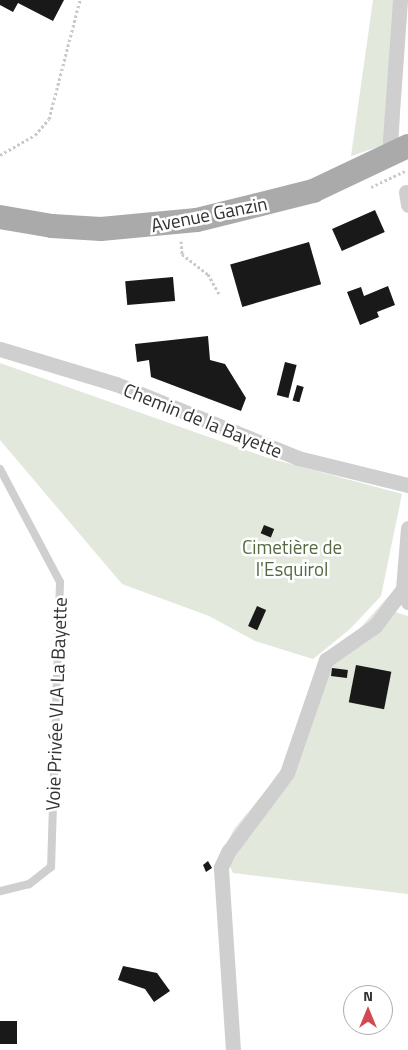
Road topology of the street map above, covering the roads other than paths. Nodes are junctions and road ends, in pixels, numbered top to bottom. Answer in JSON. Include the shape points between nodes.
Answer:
{"nodes":[{"id":1,"x":400,"y":0,"type":"edge"},
{"id":2,"x":401,"y":149,"type":"edge"},
{"id":3,"x":0,"y":217,"type":"edge"},
{"id":4,"x":0,"y":349,"type":"edge"},
{"id":5,"x":0,"y":469,"type":"edge"},
{"id":6,"x":408,"y":484,"type":"edge"},
{"id":7,"x":408,"y":528,"type":"edge"},
{"id":8,"x":406,"y":596,"type":"edge"},
{"id":9,"x":0,"y":891,"type":"edge"},
{"id":10,"x":232,"y":1050,"type":"edge"}],
"edges":[{"from":1,"to":2,"type":"street","via":[[390,140]]},
{"from":2,"to":3,"type":"main road","name":"Avenue Ganzin","via":[[314,191],[255,208],[176,222],[101,229],[52,226]]},
{"from":4,"to":6,"type":"street","name":"Chemin de la Bayette","via":[[116,384],[298,458]]},
{"from":5,"to":9,"type":"lane","name":"Voie Privée VLA La Bayette","via":[[60,582],[51,866],[29,884]]},
{"from":7,"to":8,"type":"street"},
{"from":8,"to":10,"type":"street","via":[[375,626],[326,660],[287,773],[228,852],[221,867]]}]}
